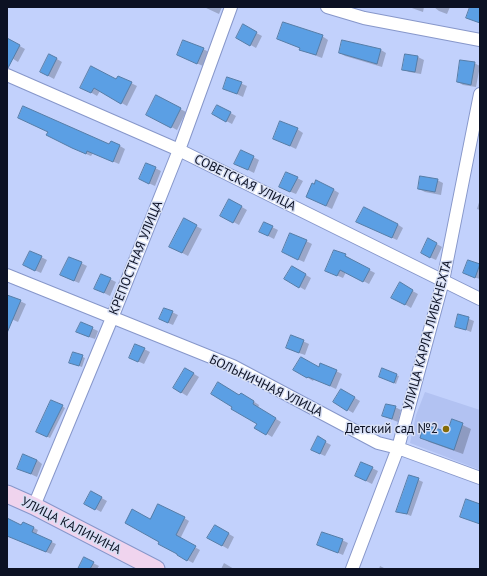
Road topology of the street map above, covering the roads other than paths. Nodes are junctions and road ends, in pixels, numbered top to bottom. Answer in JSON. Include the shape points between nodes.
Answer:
{"nodes":[{"id":1,"x":231,"y":7,"type":"edge"},
{"id":2,"x":327,"y":7,"type":"edge"},
{"id":3,"x":480,"y":40,"type":"edge"},
{"id":4,"x":7,"y":75,"type":"edge"},
{"id":5,"x":480,"y":94,"type":"edge"},
{"id":6,"x":179,"y":150,"type":"junction"},
{"id":7,"x":7,"y":275,"type":"edge"},
{"id":8,"x":443,"y":281,"type":"junction"},
{"id":9,"x":480,"y":299,"type":"edge"},
{"id":10,"x":112,"y":318,"type":"junction"},
{"id":11,"x":398,"y":448,"type":"junction"},
{"id":12,"x":480,"y":478,"type":"edge"},
{"id":13,"x":7,"y":494,"type":"edge"},
{"id":14,"x":34,"y":506,"type":"junction"},
{"id":15,"x":156,"y":569,"type":"edge"},
{"id":16,"x":352,"y":569,"type":"edge"}],
"edges":[{"from":1,"to":6,"type":"street","name":"КРЕПОСТНАЯ УЛИЦА"},
{"from":2,"to":3,"type":"street","via":[[364,18]]},
{"from":4,"to":6,"type":"street","name":"СОВЕТСКАЯ УЛИЦА"},
{"from":5,"to":8,"type":"street","name":"УЛИЦА КАРЛА ЛИБКНЕХТА"},
{"from":6,"to":8,"type":"street","name":"СОВЕТСКАЯ УЛИЦА"},
{"from":6,"to":10,"type":"street","name":"КРЕПОСТНАЯ УЛИЦА"},
{"from":7,"to":10,"type":"street","name":"БОЛЬНИЧНАЯ УЛИЦА"},
{"from":8,"to":9,"type":"street","name":"СОВЕТСКАЯ УЛИЦА"},
{"from":8,"to":11,"type":"street","name":"УЛИЦА КАРЛА ЛИБКНЕХТА"},
{"from":10,"to":11,"type":"street","name":"БОЛЬНИЧНАЯ УЛИЦА","via":[[233,366],[378,443]]},
{"from":10,"to":14,"type":"street","name":"КРЕПОСТНАЯ УЛИЦА"},
{"from":11,"to":12,"type":"street","name":"БОЛЬНИЧНАЯ УЛИЦА"},
{"from":11,"to":16,"type":"street","name":"УЛИЦА КАРЛА ЛИБКНЕХТА"},
{"from":13,"to":14,"type":"street","name":"УЛИЦА КАЛИНИНА"},
{"from":14,"to":15,"type":"street","name":"УЛИЦА КАЛИНИНА"}]}
